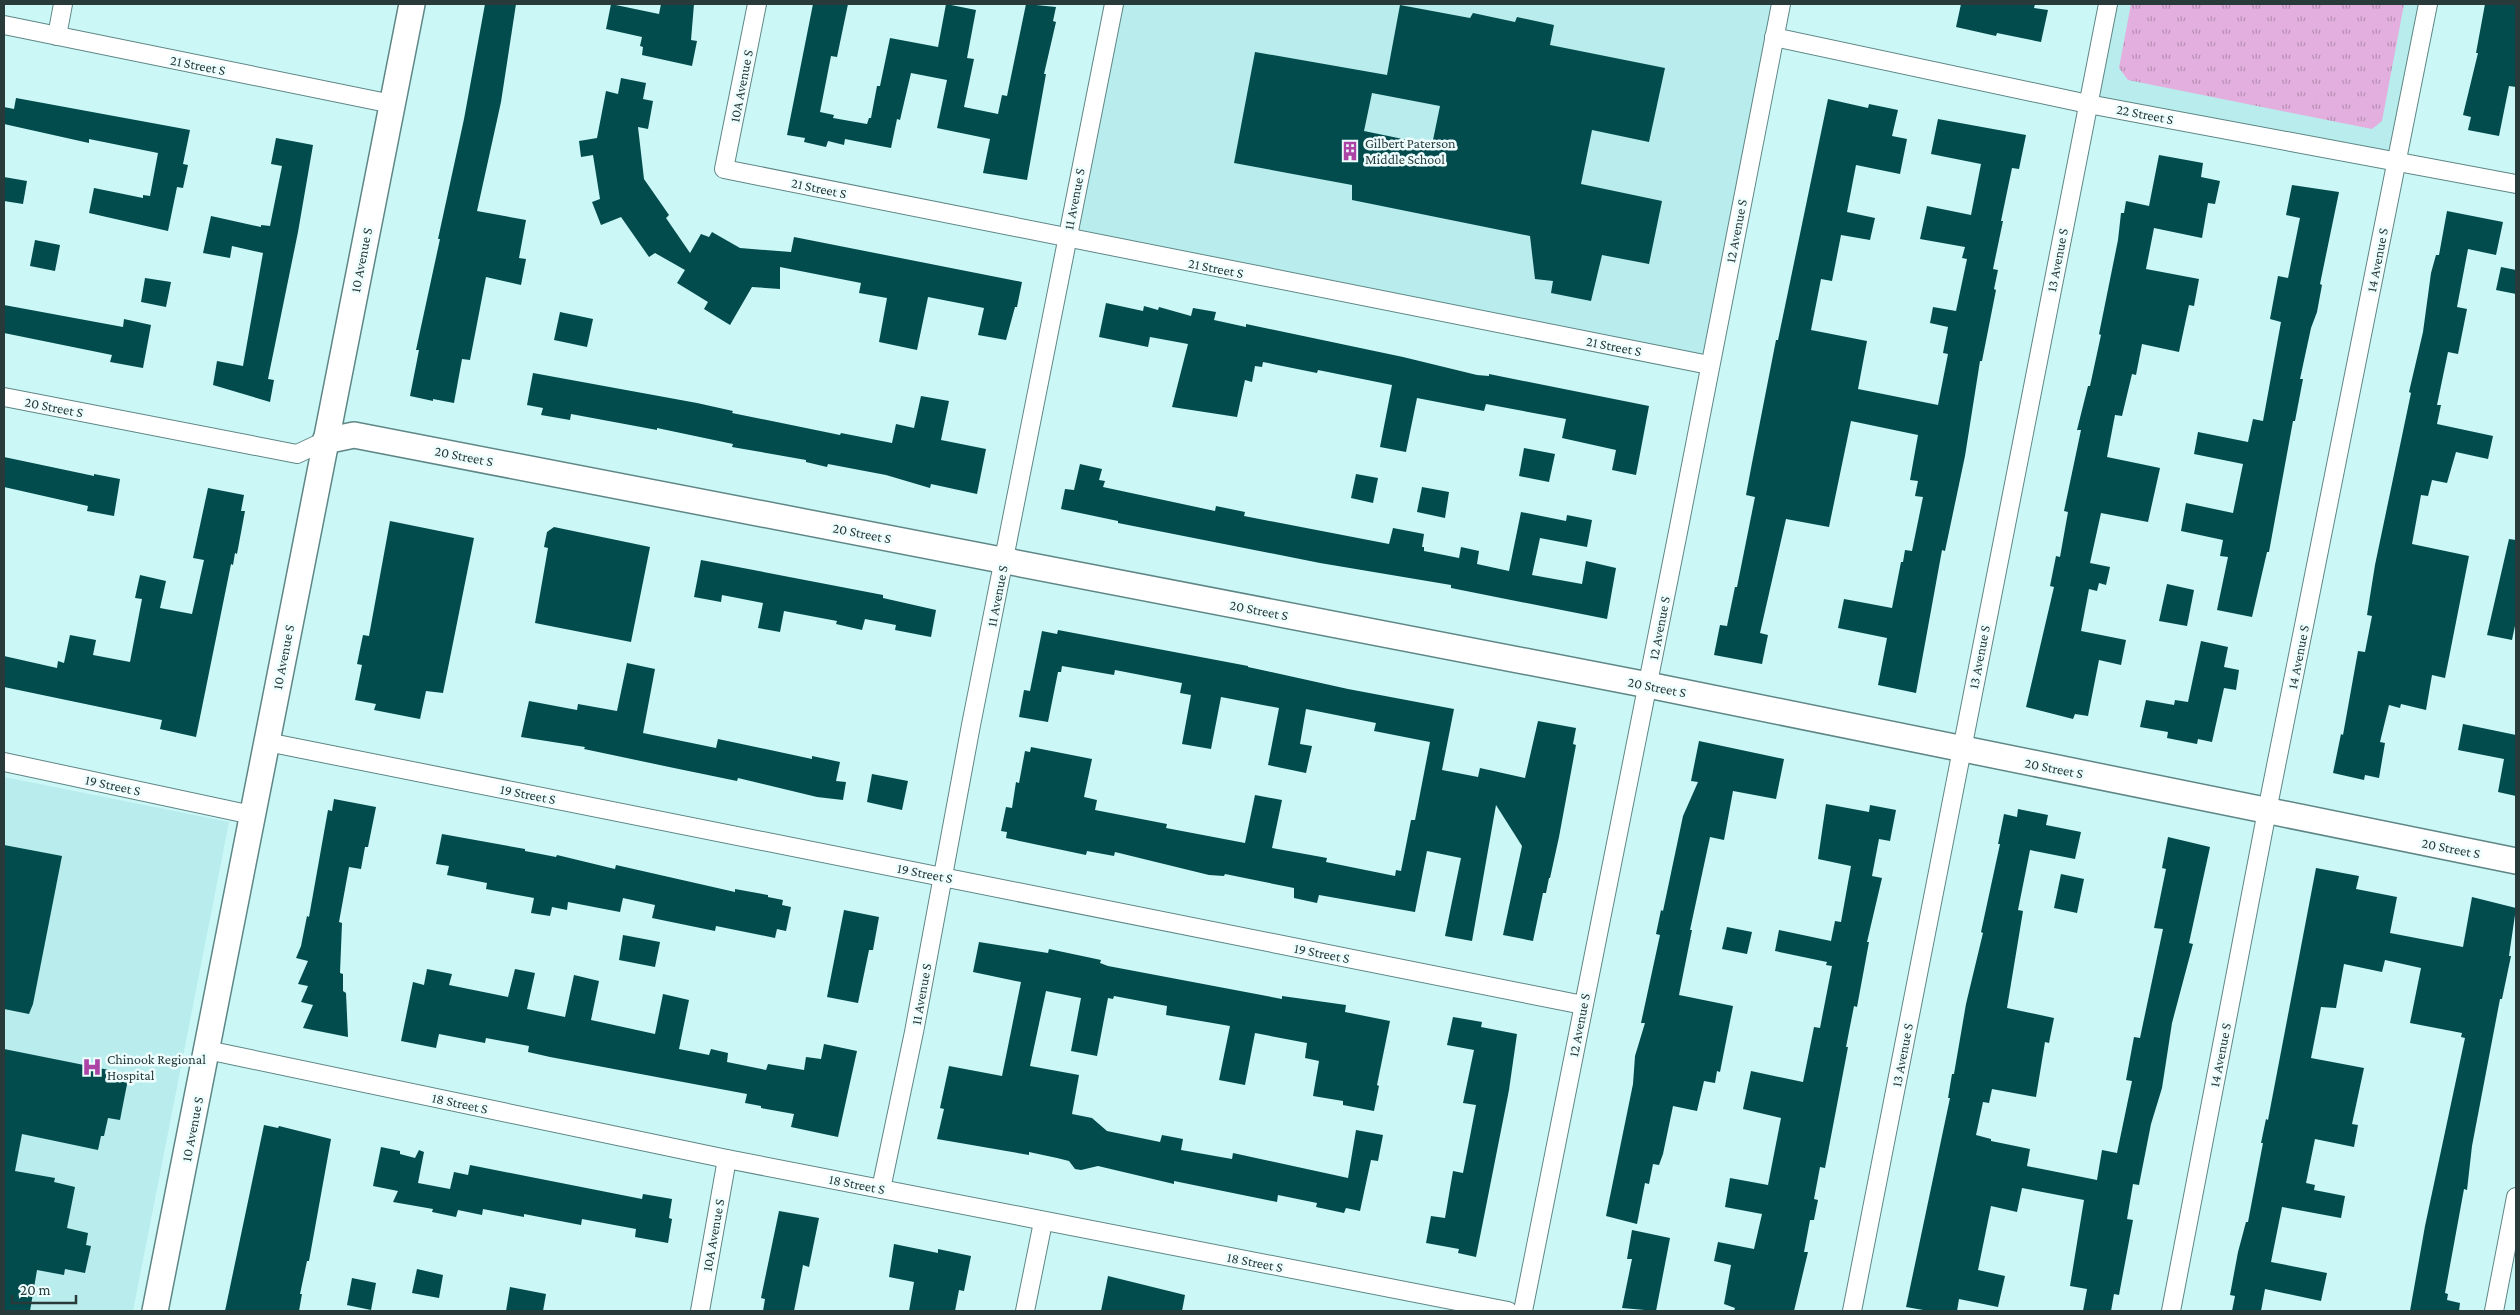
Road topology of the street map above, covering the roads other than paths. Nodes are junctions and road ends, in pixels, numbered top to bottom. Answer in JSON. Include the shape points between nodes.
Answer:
{"nodes":[{"id":1,"x":63,"y":4,"type":"edge"},
{"id":2,"x":412,"y":4,"type":"edge"},
{"id":3,"x":757,"y":4,"type":"edge"},
{"id":4,"x":1114,"y":4,"type":"edge"},
{"id":5,"x":1781,"y":4,"type":"edge"},
{"id":6,"x":2108,"y":4,"type":"edge"},
{"id":7,"x":2428,"y":4,"type":"edge"},
{"id":8,"x":4,"y":25,"type":"edge"},
{"id":9,"x":57,"y":36,"type":"junction"},
{"id":10,"x":1774,"y":37,"type":"junction"},
{"id":11,"x":392,"y":104,"type":"junction"},
{"id":12,"x":2088,"y":104,"type":"junction"},
{"id":13,"x":2397,"y":161,"type":"junction"},
{"id":14,"x":724,"y":169,"type":"joint"},
{"id":15,"x":2516,"y":184,"type":"edge"},
{"id":16,"x":1066,"y":239,"type":"junction"},
{"id":17,"x":1709,"y":365,"type":"junction"},
{"id":18,"x":4,"y":397,"type":"edge"},
{"id":19,"x":326,"y":441,"type":"junction"},
{"id":20,"x":1004,"y":560,"type":"junction"},
{"id":21,"x":1648,"y":685,"type":"junction"},
{"id":22,"x":267,"y":742,"type":"junction"},
{"id":23,"x":1961,"y":750,"type":"junction"},
{"id":24,"x":4,"y":762,"type":"edge"},
{"id":25,"x":2267,"y":811,"type":"junction"},
{"id":26,"x":252,"y":815,"type":"junction"},
{"id":27,"x":2516,"y":861,"type":"edge"},
{"id":28,"x":942,"y":877,"type":"junction"},
{"id":29,"x":1583,"y":1005,"type":"junction"},
{"id":30,"x":208,"y":1050,"type":"junction"},
{"id":31,"x":727,"y":1159,"type":"junction"},
{"id":32,"x":881,"y":1189,"type":"junction"},
{"id":33,"x":2516,"y":1197,"type":"edge"},
{"id":34,"x":1043,"y":1222,"type":"junction"},
{"id":35,"x":155,"y":1311,"type":"edge"},
{"id":36,"x":700,"y":1311,"type":"edge"},
{"id":37,"x":1025,"y":1311,"type":"edge"},
{"id":38,"x":1508,"y":1311,"type":"edge"},
{"id":39,"x":1523,"y":1311,"type":"edge"},
{"id":40,"x":1852,"y":1311,"type":"edge"},
{"id":41,"x":2171,"y":1311,"type":"edge"},
{"id":42,"x":2494,"y":1311,"type":"edge"}],
"edges":[{"from":1,"to":9,"type":"street"},
{"from":2,"to":11,"type":"street","name":"10 Avenue S"},
{"from":3,"to":14,"type":"street","name":"10A Avenue S"},
{"from":4,"to":16,"type":"street","name":"11 Avenue S"},
{"from":5,"to":10,"type":"street","name":"12 Avenue S"},
{"from":6,"to":12,"type":"street","name":"13 Avenue S"},
{"from":7,"to":13,"type":"street","name":"14 Avenue S"},
{"from":8,"to":9,"type":"street","name":"21 Street S"},
{"from":9,"to":11,"type":"street","name":"21 Street S"},
{"from":10,"to":12,"type":"street","name":"22 Street S"},
{"from":10,"to":17,"type":"street","name":"12 Avenue S"},
{"from":11,"to":19,"type":"street","name":"10 Avenue S"},
{"from":12,"to":13,"type":"street","name":"22 Street S"},
{"from":12,"to":23,"type":"street","name":"13 Avenue S"},
{"from":13,"to":15,"type":"street","name":"22 Street S"},
{"from":13,"to":25,"type":"street","name":"14 Avenue S"},
{"from":14,"to":16,"type":"street","name":"21 Street S"},
{"from":16,"to":17,"type":"street","name":"21 Street S"},
{"from":16,"to":20,"type":"street","name":"11 Avenue S"},
{"from":17,"to":21,"type":"street","name":"12 Avenue S"},
{"from":18,"to":19,"type":"street","name":"20 Street S","via":[[297,454]]},
{"from":19,"to":20,"type":"street","name":"20 Street S","via":[[354,435]]},
{"from":19,"to":22,"type":"street","name":"10 Avenue S"},
{"from":20,"to":21,"type":"street","name":"20 Street S"},
{"from":20,"to":28,"type":"street","name":"11 Avenue S"},
{"from":21,"to":23,"type":"street","name":"20 Street S"},
{"from":21,"to":29,"type":"street","name":"12 Avenue S"},
{"from":22,"to":26,"type":"street","name":"10 Avenue S"},
{"from":22,"to":28,"type":"street","name":"19 Street S"},
{"from":23,"to":25,"type":"street","name":"20 Street S"},
{"from":23,"to":40,"type":"street","name":"13 Avenue S"},
{"from":24,"to":26,"type":"street","name":"19 Street S"},
{"from":25,"to":27,"type":"street","name":"20 Street S"},
{"from":25,"to":41,"type":"street","name":"14 Avenue S"},
{"from":26,"to":30,"type":"street","name":"10 Avenue S"},
{"from":28,"to":29,"type":"street","name":"19 Street S"},
{"from":28,"to":32,"type":"street","name":"11 Avenue S"},
{"from":29,"to":39,"type":"street","name":"12 Avenue S"},
{"from":30,"to":31,"type":"street","name":"18 Street S"},
{"from":30,"to":35,"type":"street","name":"10 Avenue S"},
{"from":31,"to":32,"type":"street","name":"18 Street S"},
{"from":31,"to":36,"type":"street","name":"10A Avenue S"},
{"from":32,"to":34,"type":"street","name":"18 Street S"},
{"from":33,"to":42,"type":"street"},
{"from":34,"to":37,"type":"street"},
{"from":34,"to":38,"type":"street","name":"18 Street S"}]}
